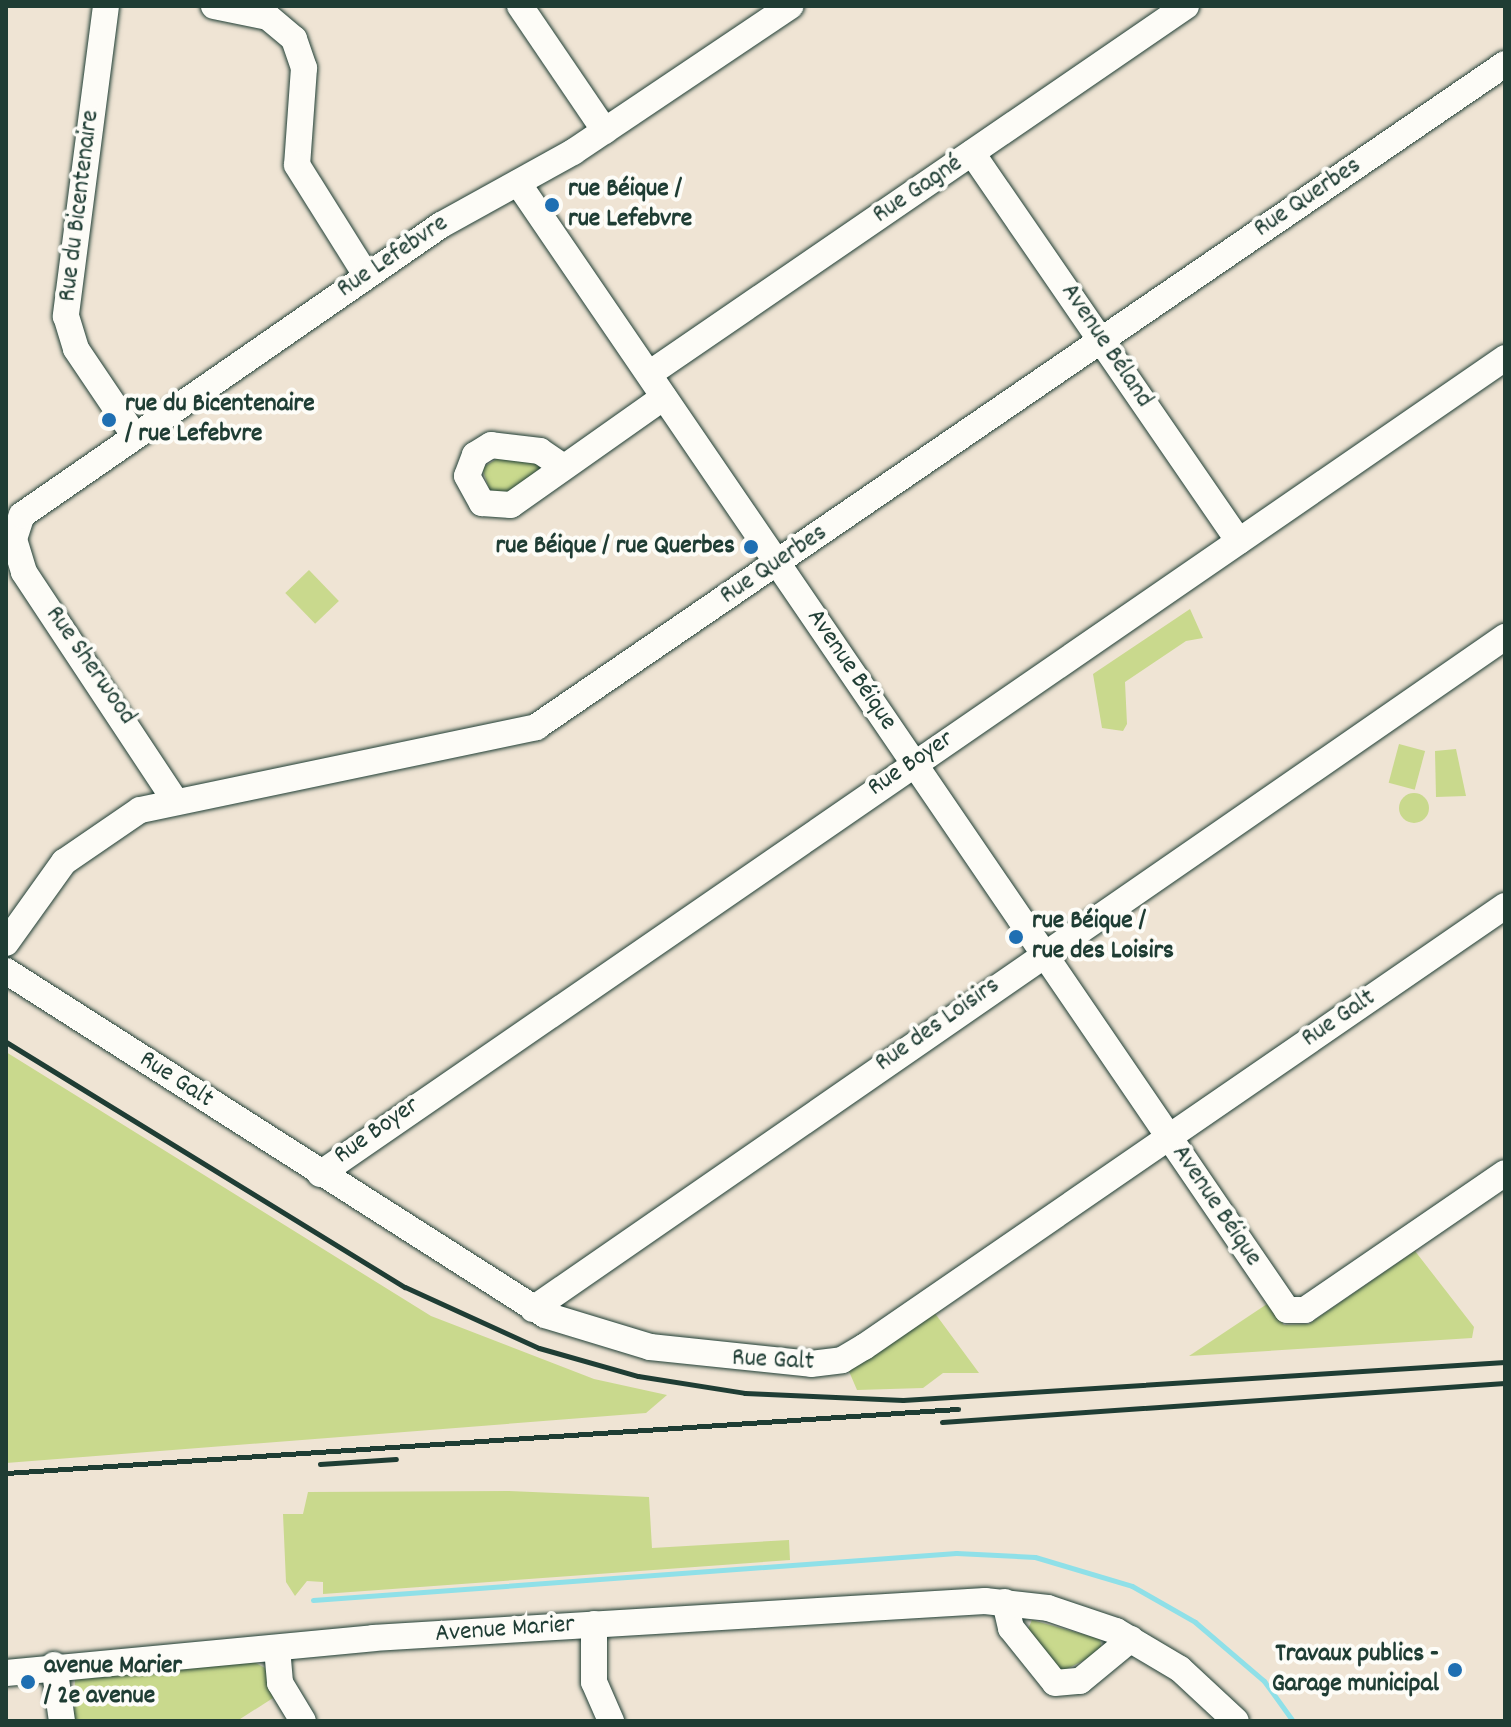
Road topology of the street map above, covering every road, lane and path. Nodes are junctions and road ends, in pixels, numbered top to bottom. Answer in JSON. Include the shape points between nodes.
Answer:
{"nodes":[{"id":1,"x":106,"y":6,"type":"edge"},
{"id":2,"x":214,"y":6,"type":"edge"},
{"id":3,"x":520,"y":6,"type":"edge"},
{"id":4,"x":790,"y":6,"type":"edge"},
{"id":5,"x":1186,"y":6,"type":"edge"},
{"id":6,"x":1505,"y":64,"type":"edge"},
{"id":7,"x":605,"y":131,"type":"junction"},
{"id":8,"x":972,"y":153,"type":"junction"},
{"id":9,"x":518,"y":183,"type":"junction"},
{"id":10,"x":366,"y":275,"type":"junction"},
{"id":11,"x":1102,"y":339,"type":"junction"},
{"id":12,"x":1505,"y":358,"type":"edge"},
{"id":13,"x":649,"y":374,"type":"junction"},
{"id":14,"x":664,"y":397,"type":"junction"},
{"id":15,"x":134,"y":435,"type":"junction"},
{"id":16,"x":562,"y":466,"type":"dead end"},
{"id":17,"x":14,"y":531,"type":"joint"},
{"id":18,"x":1239,"y":541,"type":"junction"},
{"id":19,"x":779,"y":562,"type":"junction"},
{"id":20,"x":1505,"y":637,"type":"edge"},
{"id":21,"x":914,"y":763,"type":"junction"},
{"id":22,"x":174,"y":799,"type":"junction"},
{"id":23,"x":1505,"y":906,"type":"edge"},
{"id":24,"x":6,"y":943,"type":"edge"},
{"id":25,"x":1044,"y":951,"type":"junction"},
{"id":26,"x":6,"y":971,"type":"edge"},
{"id":27,"x":1169,"y":1137,"type":"junction"},
{"id":28,"x":1505,"y":1173,"type":"edge"},
{"id":29,"x":320,"y":1174,"type":"junction"},
{"id":30,"x":533,"y":1309,"type":"junction"},
{"id":31,"x":1005,"y":1602,"type":"junction"},
{"id":32,"x":594,"y":1624,"type":"junction"},
{"id":33,"x":1131,"y":1639,"type":"junction"},
{"id":34,"x":277,"y":1648,"type":"junction"},
{"id":35,"x":54,"y":1665,"type":"junction"},
{"id":36,"x":6,"y":1673,"type":"edge"},
{"id":37,"x":62,"y":1721,"type":"edge"},
{"id":38,"x":303,"y":1721,"type":"edge"},
{"id":39,"x":611,"y":1721,"type":"edge"},
{"id":40,"x":1236,"y":1721,"type":"edge"}],
"edges":[{"from":1,"to":15,"type":"street","name":"Rue du Bicentenaire","via":[[66,316],[76,349]]},
{"from":2,"to":10,"type":"street","via":[[268,17],[294,39],[304,68],[297,165]]},
{"from":3,"to":7,"type":"street"},
{"from":4,"to":7,"type":"street","name":"Rue Lefebvre"},
{"from":5,"to":8,"type":"street","name":"Rue Gagné"},
{"from":6,"to":11,"type":"street","name":"Rue Querbes"},
{"from":7,"to":9,"type":"street","name":"Rue Lefebvre"},
{"from":8,"to":11,"type":"street","name":"Avenue Béland"},
{"from":8,"to":13,"type":"street","name":"Rue Gagné"},
{"from":9,"to":10,"type":"street","name":"Rue Lefebvre"},
{"from":9,"to":13,"type":"street","name":"Avenue Béique"},
{"from":10,"to":15,"type":"street","name":"Rue Lefebvre"},
{"from":11,"to":18,"type":"street","name":"Avenue Béland"},
{"from":11,"to":19,"type":"street","name":"Rue Querbes"},
{"from":12,"to":18,"type":"street","name":"Rue Boyer"},
{"from":13,"to":14,"type":"street","name":"Avenue Béique"},
{"from":14,"to":16,"type":"street"},
{"from":14,"to":19,"type":"street","name":"Avenue Béique"},
{"from":15,"to":17,"type":"street","name":"Rue Lefebvre","via":[[40,499]]},
{"from":17,"to":22,"type":"street","name":"Rue Sherwood","via":[[24,572]]},
{"from":18,"to":21,"type":"street","name":"Rue Boyer"},
{"from":19,"to":21,"type":"street","name":"Avenue Béique"},
{"from":19,"to":22,"type":"street","name":"Rue Querbes","via":[[526,731]]},
{"from":20,"to":25,"type":"street","name":"Rue des Loisirs"},
{"from":21,"to":25,"type":"street","name":"Avenue Béique"},
{"from":21,"to":29,"type":"street","name":"Rue Boyer"},
{"from":22,"to":24,"type":"street","name":"Rue Querbes","via":[[126,816],[75,851]]},
{"from":23,"to":27,"type":"street","name":"Rue Galt"},
{"from":25,"to":27,"type":"street","name":"Avenue Béique"},
{"from":25,"to":30,"type":"street","name":"Rue des Loisirs"},
{"from":26,"to":29,"type":"street","name":"Rue Galt"},
{"from":27,"to":28,"type":"street","name":"Avenue Béique","via":[[1294,1314]]},
{"from":27,"to":30,"type":"street","name":"Rue Galt","via":[[842,1360],[749,1362],[650,1347]]},
{"from":29,"to":30,"type":"street","name":"Rue Galt"},
{"from":31,"to":32,"type":"street","name":"Avenue Marier"},
{"from":31,"to":33,"type":"street","name":"Avenue Marier","via":[[1074,1615]]},
{"from":31,"to":33,"type":"street","via":[[1011,1628],[1055,1683],[1087,1677]]},
{"from":32,"to":34,"type":"street","name":"Avenue Marier"},
{"from":32,"to":39,"type":"street","via":[[594,1682]]},
{"from":33,"to":40,"type":"street","name":"Avenue Marier","via":[[1180,1669]]},
{"from":34,"to":35,"type":"street","name":"Avenue Marier"},
{"from":34,"to":38,"type":"street","via":[[280,1683]]},
{"from":35,"to":36,"type":"street","name":"Avenue Marier"},
{"from":35,"to":37,"type":"street"}]}
